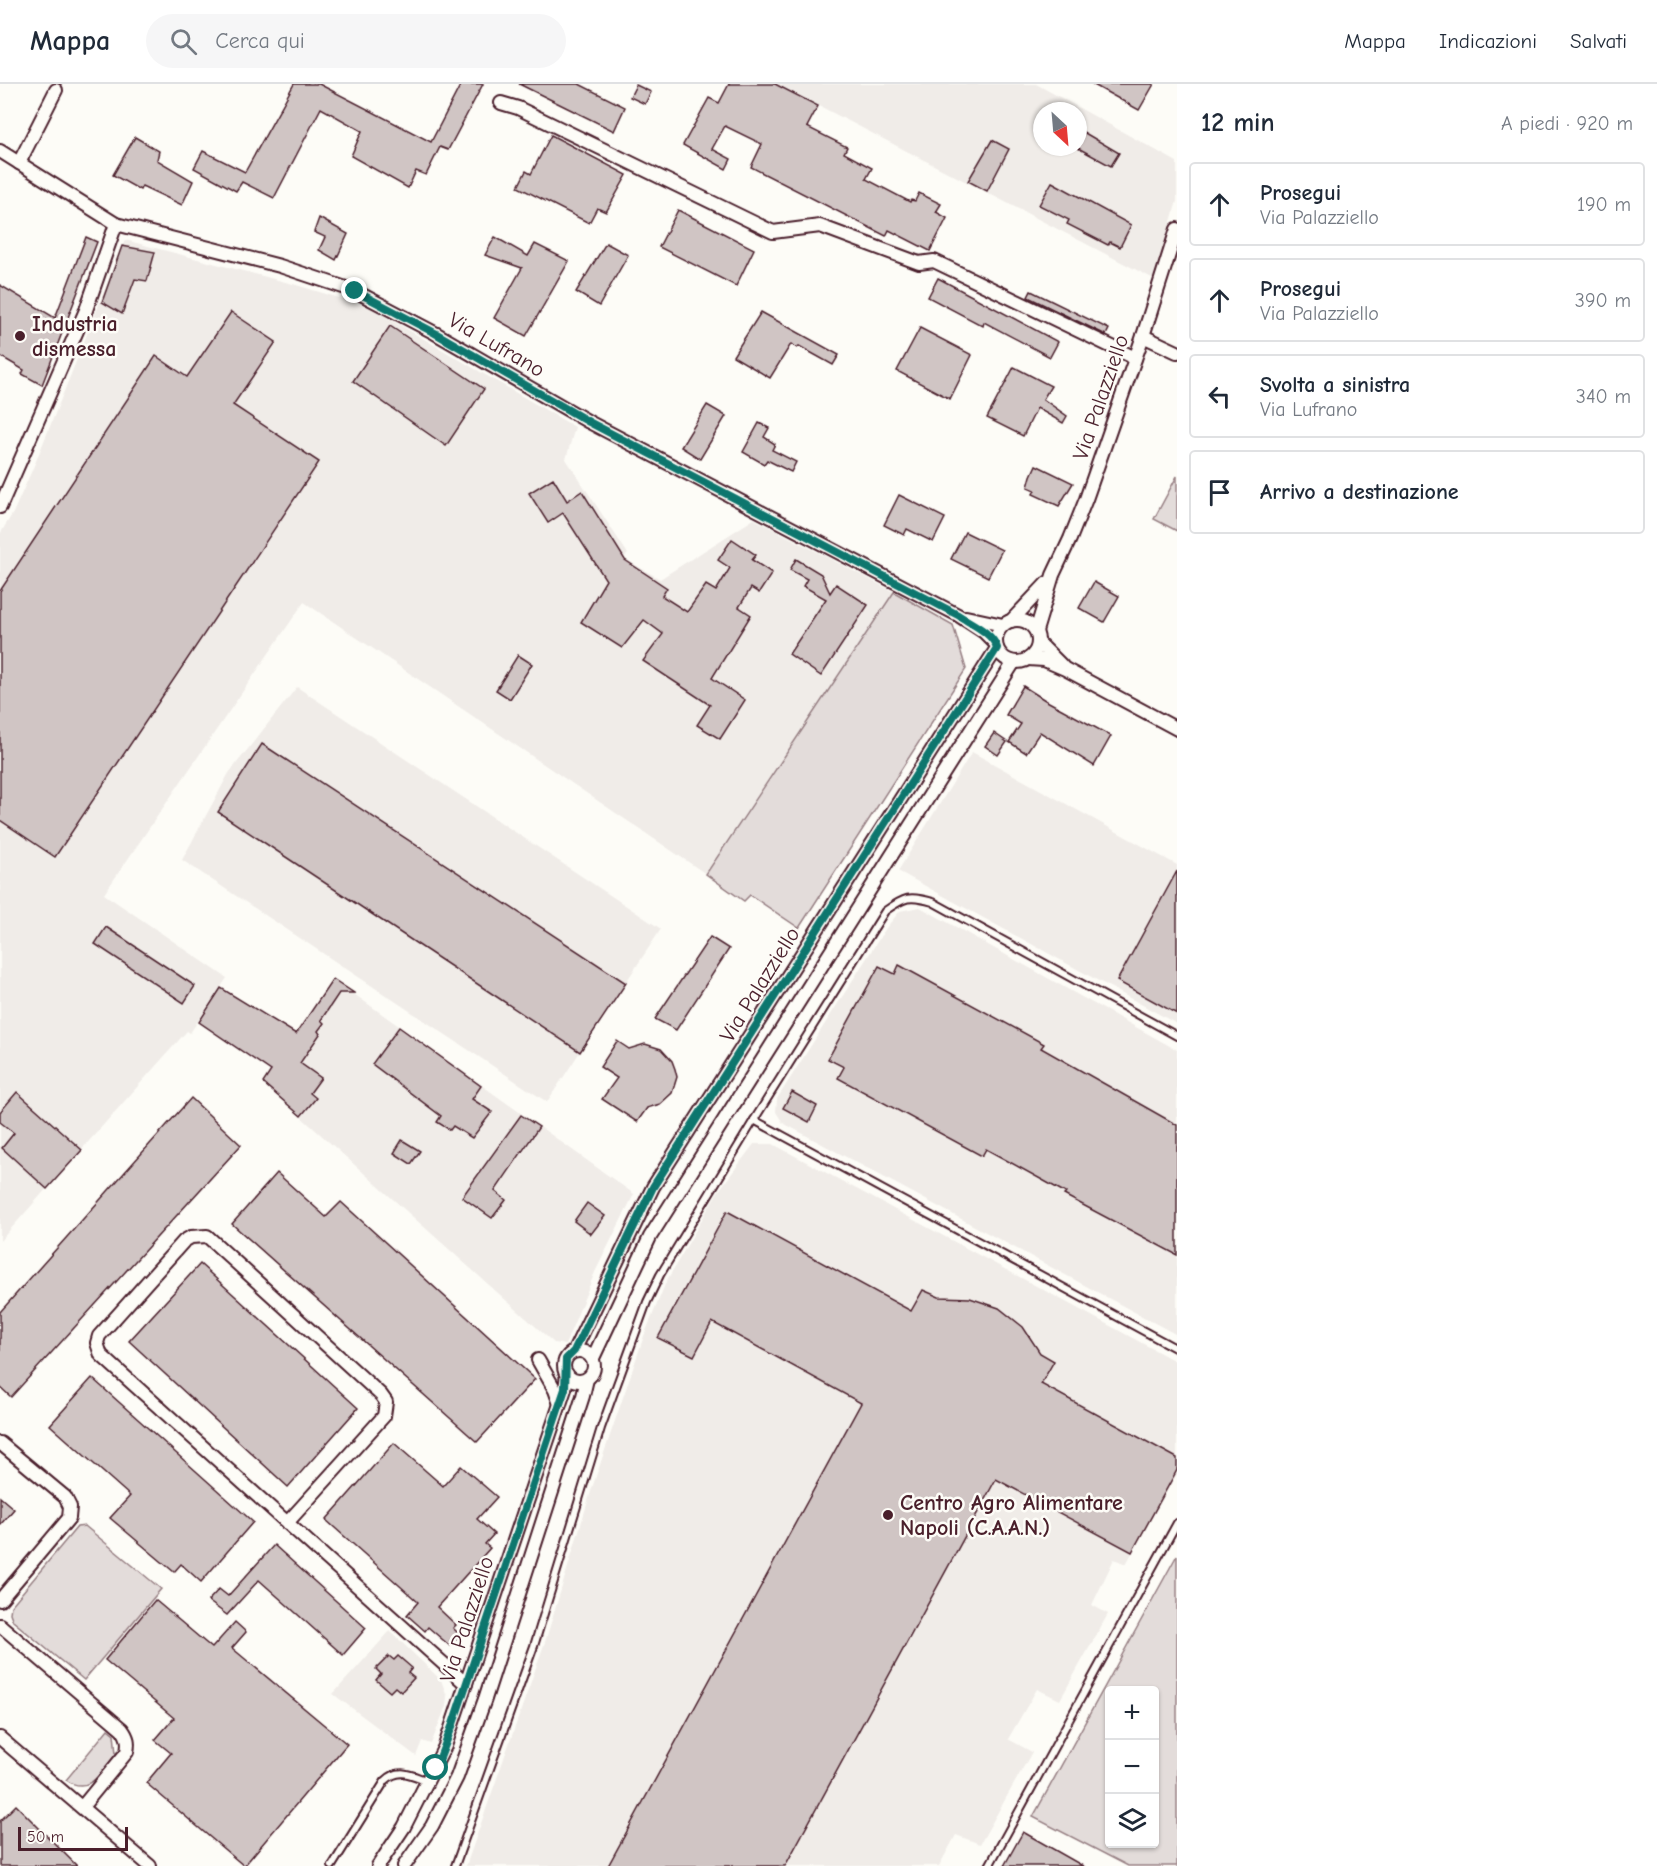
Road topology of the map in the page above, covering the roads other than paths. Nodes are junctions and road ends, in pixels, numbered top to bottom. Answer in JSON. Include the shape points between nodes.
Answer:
{"nodes":[{"id":1,"x":56,"y":90,"type":"dead end"},
{"id":2,"x":501,"y":103,"type":"dead end"},
{"id":3,"x":0,"y":151,"type":"edge"},
{"id":4,"x":19,"y":163,"type":"junction"},
{"id":5,"x":116,"y":224,"type":"junction"},
{"id":6,"x":1177,"y":229,"type":"edge"},
{"id":7,"x":1143,"y":336,"type":"junction"},
{"id":8,"x":1177,"y":352,"type":"edge"},
{"id":9,"x":1136,"y":358,"type":"junction"},
{"id":10,"x":0,"y":507,"type":"edge"},
{"id":11,"x":1053,"y":575,"type":"junction"},
{"id":12,"x":958,"y":615,"type":"junction"},
{"id":13,"x":1007,"y":623,"type":"junction"},
{"id":14,"x":1037,"y":636,"type":"junction"},
{"id":15,"x":997,"y":646,"type":"junction"},
{"id":16,"x":1028,"y":659,"type":"junction"},
{"id":17,"x":1014,"y":662,"type":"junction"},
{"id":18,"x":1065,"y":669,"type":"junction"},
{"id":19,"x":1177,"y":729,"type":"edge"},
{"id":20,"x":1177,"y":1036,"type":"edge"},
{"id":21,"x":754,"y":1120,"type":"junction"},
{"id":22,"x":1177,"y":1349,"type":"edge"},
{"id":23,"x":593,"y":1358,"type":"junction"},
{"id":24,"x":538,"y":1360,"type":"dead end"},
{"id":25,"x":568,"y":1362,"type":"junction"},
{"id":26,"x":586,"y":1379,"type":"junction"},
{"id":27,"x":560,"y":1404,"type":"junction"},
{"id":28,"x":0,"y":1443,"type":"edge"},
{"id":29,"x":288,"y":1523,"type":"junction"},
{"id":30,"x":1177,"y":1523,"type":"edge"},
{"id":31,"x":0,"y":1600,"type":"edge"},
{"id":32,"x":0,"y":1625,"type":"edge"},
{"id":33,"x":466,"y":1684,"type":"junction"},
{"id":34,"x":0,"y":1738,"type":"edge"},
{"id":35,"x":429,"y":1781,"type":"junction"},
{"id":36,"x":82,"y":1807,"type":"junction"},
{"id":37,"x":150,"y":1866,"type":"edge"},
{"id":38,"x":332,"y":1866,"type":"edge"},
{"id":39,"x":378,"y":1866,"type":"edge"},
{"id":40,"x":404,"y":1866,"type":"edge"},
{"id":41,"x":454,"y":1866,"type":"edge"},
{"id":42,"x":988,"y":1866,"type":"edge"}],
"edges":[{"from":1,"to":4,"type":"street"},
{"from":2,"to":9,"type":"street","via":[[773,232],[820,226],[919,263],[934,261]]},
{"from":3,"to":4,"type":"street","name":"Via Lufrano"},
{"from":4,"to":5,"type":"street","name":"Via Lufrano"},
{"from":5,"to":10,"type":"street","via":[[86,310]]},
{"from":5,"to":12,"type":"street","name":"Via Lufrano","via":[[280,266],[355,291],[589,422]]},
{"from":6,"to":7,"type":"street","name":"Via Palazziello"},
{"from":7,"to":8,"type":"street"},
{"from":7,"to":9,"type":"street","name":"Via Palazziello"},
{"from":9,"to":11,"type":"street","name":"Via Palazziello","via":[[1086,499]]},
{"from":11,"to":13,"type":"street","name":"Via Palazziello"},
{"from":11,"to":14,"type":"street","name":"Via Palazziello"},
{"from":12,"to":13,"type":"street","name":"Via Lufrano"},
{"from":12,"to":15,"type":"street","name":"Via Lufrano"},
{"from":13,"to":14,"type":"street","via":[[1025,621]]},
{"from":13,"to":15,"type":"street","via":[[996,637]]},
{"from":14,"to":16,"type":"street","via":[[1037,649]]},
{"from":14,"to":18,"type":"street"},
{"from":15,"to":17,"type":"street","via":[[1004,657]]},
{"from":15,"to":25,"type":"street","name":"Via Palazziello","via":[[653,1187]]},
{"from":16,"to":17,"type":"street"},
{"from":16,"to":18,"type":"street","via":[[1044,660]]},
{"from":17,"to":23,"type":"street","name":"Via Palazziello","via":[[650,1237]]},
{"from":18,"to":19,"type":"street"},
{"from":20,"to":21,"type":"lane","via":[[933,902],[914,897],[885,911]]},
{"from":21,"to":22,"type":"lane"},
{"from":21,"to":41,"type":"lane","via":[[647,1302],[601,1428],[534,1646]]},
{"from":23,"to":25,"type":"street","via":[[585,1351]]},
{"from":23,"to":26,"type":"street","via":[[594,1368]]},
{"from":24,"to":27,"type":"street"},
{"from":25,"to":26,"type":"street","via":[[576,1381]]},
{"from":25,"to":27,"type":"street","name":"Via Palazziello"},
{"from":26,"to":40,"type":"street","name":"Via Palazziello","via":[[457,1777]]},
{"from":27,"to":33,"type":"street","name":"Via Palazziello"},
{"from":28,"to":31,"type":"street","via":[[65,1497],[70,1507],[69,1518]]},
{"from":29,"to":29,"type":"street","via":[[98,1349],[99,1336],[191,1237],[207,1236],[386,1402],[384,1416]]},
{"from":29,"to":33,"type":"street"},
{"from":30,"to":42,"type":"lane"},
{"from":32,"to":36,"type":"street","via":[[128,1736],[127,1752]]},
{"from":33,"to":35,"type":"street","name":"Via Palazziello"},
{"from":34,"to":36,"type":"street"},
{"from":35,"to":38,"type":"lane","via":[[404,1772],[390,1776]]},
{"from":35,"to":39,"type":"street","name":"Via Palazziello"},
{"from":36,"to":37,"type":"street"}]}
